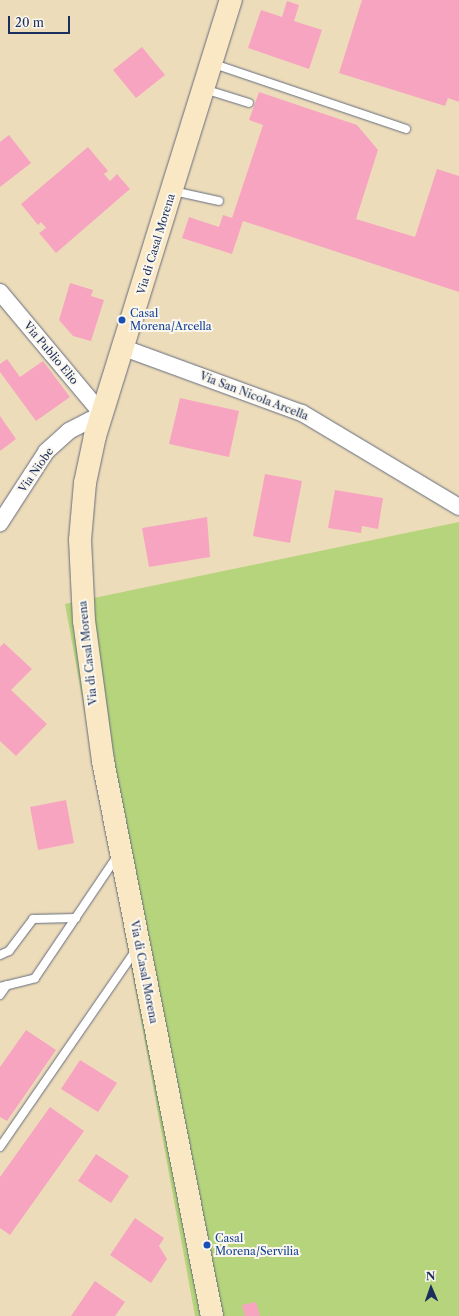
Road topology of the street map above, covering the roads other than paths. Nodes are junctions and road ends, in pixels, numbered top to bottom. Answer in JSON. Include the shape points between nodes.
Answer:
{"nodes":[{"id":1,"x":231,"y":0,"type":"edge"},
{"id":2,"x":211,"y":62,"type":"junction"},
{"id":3,"x":203,"y":88,"type":"junction"},
{"id":4,"x":249,"y":103,"type":"dead end"},
{"id":5,"x":406,"y":128,"type":"dead end"},
{"id":6,"x":172,"y":191,"type":"junction"},
{"id":7,"x":219,"y":201,"type":"dead end"},
{"id":8,"x":0,"y":292,"type":"edge"},
{"id":9,"x":124,"y":348,"type":"junction"},
{"id":10,"x":102,"y":414,"type":"junction"},
{"id":11,"x":459,"y":507,"type":"edge"},
{"id":12,"x":0,"y":523,"type":"edge"},
{"id":13,"x":120,"y":851,"type":"junction"},
{"id":14,"x":76,"y":918,"type":"junction"},
{"id":15,"x":139,"y":945,"type":"junction"},
{"id":16,"x":0,"y":955,"type":"edge"},
{"id":17,"x":3,"y":986,"type":"edge"},
{"id":18,"x":0,"y":995,"type":"edge"},
{"id":19,"x":0,"y":1147,"type":"edge"},
{"id":20,"x":212,"y":1316,"type":"edge"}],
"edges":[{"from":1,"to":2,"type":"main road","name":"Via di Casal Morena"},
{"from":2,"to":3,"type":"main road","name":"Via di Casal Morena"},
{"from":2,"to":5,"type":"lane"},
{"from":3,"to":4,"type":"lane"},
{"from":3,"to":6,"type":"main road","name":"Via di Casal Morena"},
{"from":6,"to":7,"type":"lane"},
{"from":6,"to":9,"type":"main road","name":"Via di Casal Morena"},
{"from":8,"to":10,"type":"street","name":"Via Publio Elio"},
{"from":9,"to":10,"type":"main road","name":"Via di Casal Morena"},
{"from":9,"to":11,"type":"street","name":"Via San Nicola Arcella","via":[[302,413]]},
{"from":10,"to":12,"type":"street","name":"Via Niobe","via":[[69,431],[46,452]]},
{"from":10,"to":13,"type":"main road","name":"Via di Casal Morena","via":[[84,490],[80,566],[91,684]]},
{"from":13,"to":14,"type":"lane"},
{"from":13,"to":15,"type":"main road","name":"Via di Casal Morena"},
{"from":14,"to":16,"type":"lane","via":[[33,919],[9,951]]},
{"from":14,"to":17,"type":"lane","via":[[35,978]]},
{"from":15,"to":19,"type":"lane"},
{"from":15,"to":20,"type":"main road","name":"Via di Casal Morena"},
{"from":17,"to":18,"type":"lane"}]}
